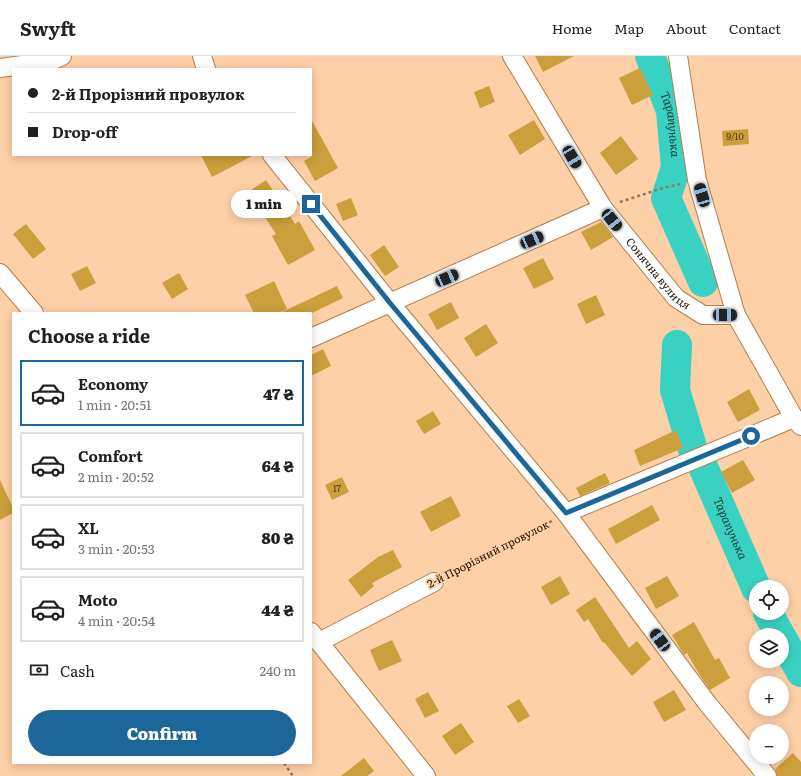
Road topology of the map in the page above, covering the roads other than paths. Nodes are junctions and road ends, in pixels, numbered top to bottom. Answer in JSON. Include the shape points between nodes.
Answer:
{"nodes":[{"id":1,"x":62,"y":56,"type":"edge"},
{"id":2,"x":202,"y":56,"type":"edge"},
{"id":3,"x":512,"y":56,"type":"edge"},
{"id":4,"x":678,"y":56,"type":"edge"},
{"id":5,"x":0,"y":68,"type":"edge"},
{"id":6,"x":206,"y":68,"type":"edge"},
{"id":7,"x":273,"y":156,"type":"edge"},
{"id":8,"x":603,"y":208,"type":"junction"},
{"id":9,"x":0,"y":273,"type":"edge"},
{"id":10,"x":390,"y":303,"type":"junction"},
{"id":11,"x":33,"y":312,"type":"edge"},
{"id":12,"x":736,"y":315,"type":"junction"},
{"id":13,"x":312,"y":338,"type":"edge"},
{"id":14,"x":797,"y":422,"type":"edge"},
{"id":15,"x":566,"y":513,"type":"junction"},
{"id":16,"x":434,"y":582,"type":"road end"},
{"id":17,"x":315,"y":637,"type":"edge"},
{"id":18,"x":426,"y":776,"type":"edge"},
{"id":19,"x":767,"y":776,"type":"edge"}],
"edges":[{"from":1,"to":5,"type":"street","via":[[50,61]]},
{"from":2,"to":6,"type":"street"},
{"from":3,"to":8,"type":"street","name":"Сонячна вулиця"},
{"from":4,"to":12,"type":"street","via":[[697,180]]},
{"from":7,"to":10,"type":"street"},
{"from":8,"to":10,"type":"street"},
{"from":8,"to":12,"type":"street","name":"Сонячна вулиця","via":[[676,298],[703,315]]},
{"from":9,"to":11,"type":"street"},
{"from":10,"to":13,"type":"street"},
{"from":10,"to":15,"type":"street"},
{"from":12,"to":14,"type":"street"},
{"from":14,"to":15,"type":"street"},
{"from":15,"to":19,"type":"street","via":[[707,703]]},
{"from":16,"to":17,"type":"street","name":"2-й Прорізний провулок"},
{"from":17,"to":18,"type":"street"}]}
